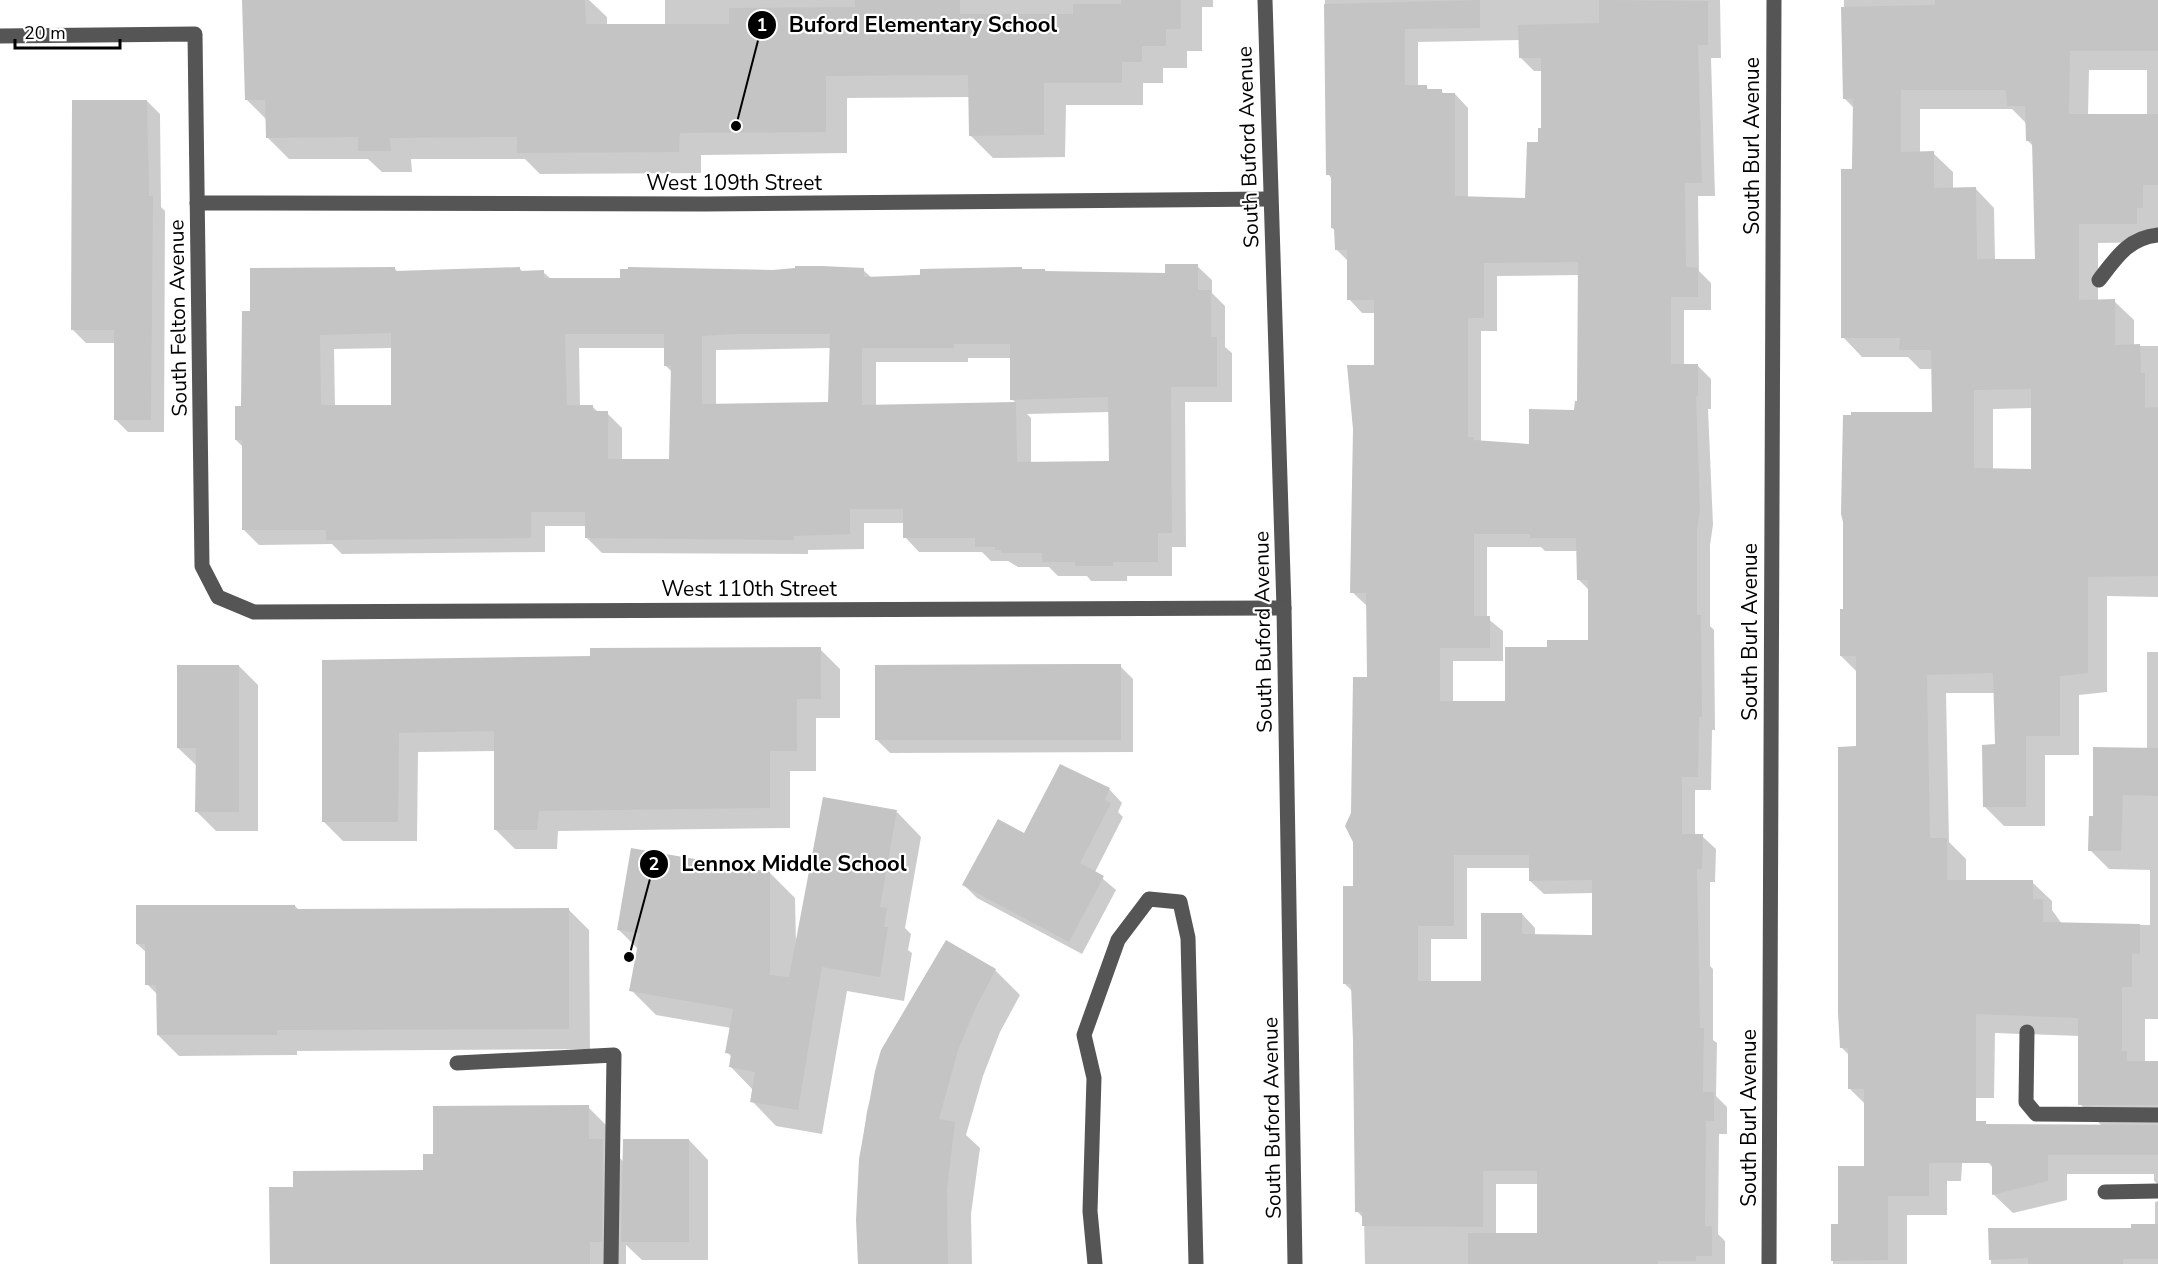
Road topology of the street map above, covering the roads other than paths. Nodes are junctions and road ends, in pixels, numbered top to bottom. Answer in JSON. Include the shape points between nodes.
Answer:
{"nodes":[{"id":1,"x":1265,"y":0,"type":"edge"},
{"id":2,"x":1774,"y":0,"type":"edge"},
{"id":3,"x":0,"y":36,"type":"edge"},
{"id":4,"x":1270,"y":198,"type":"junction"},
{"id":5,"x":197,"y":203,"type":"junction"},
{"id":6,"x":2158,"y":235,"type":"edge"},
{"id":7,"x":2099,"y":280,"type":"dead end"},
{"id":8,"x":218,"y":597,"type":"joint"},
{"id":9,"x":1284,"y":608,"type":"junction"},
{"id":10,"x":2027,"y":1032,"type":"dead end"},
{"id":11,"x":458,"y":1063,"type":"dead end"},
{"id":12,"x":2158,"y":1115,"type":"edge"},
{"id":13,"x":2158,"y":1191,"type":"edge"},
{"id":14,"x":2105,"y":1192,"type":"dead end"},
{"id":15,"x":611,"y":1264,"type":"edge"},
{"id":16,"x":1095,"y":1264,"type":"edge"},
{"id":17,"x":1196,"y":1264,"type":"edge"},
{"id":18,"x":1295,"y":1264,"type":"edge"},
{"id":19,"x":1769,"y":1264,"type":"edge"}],
"edges":[{"from":1,"to":4,"type":"street","name":"South Buford Avenue"},
{"from":2,"to":19,"type":"street","name":"South Burl Avenue"},
{"from":3,"to":5,"type":"street","name":"South Felton Avenue","via":[[195,34]]},
{"from":4,"to":5,"type":"street","name":"West 109th Street","via":[[705,204]]},
{"from":4,"to":9,"type":"street","name":"South Buford Avenue"},
{"from":5,"to":8,"type":"street","name":"South Felton Avenue","via":[[202,566]]},
{"from":6,"to":7,"type":"street","via":[[2128,244]]},
{"from":8,"to":9,"type":"street","name":"West 110th Street","via":[[254,612]]},
{"from":9,"to":18,"type":"street","name":"South Buford Avenue"},
{"from":10,"to":12,"type":"street","via":[[2026,1102],[2036,1114]]},
{"from":11,"to":15,"type":"street","via":[[614,1054]]},
{"from":13,"to":14,"type":"street"},
{"from":16,"to":17,"type":"street","via":[[1090,1211],[1094,1078],[1084,1035],[1118,940],[1149,899],[1180,902],[1188,938]]}]}
